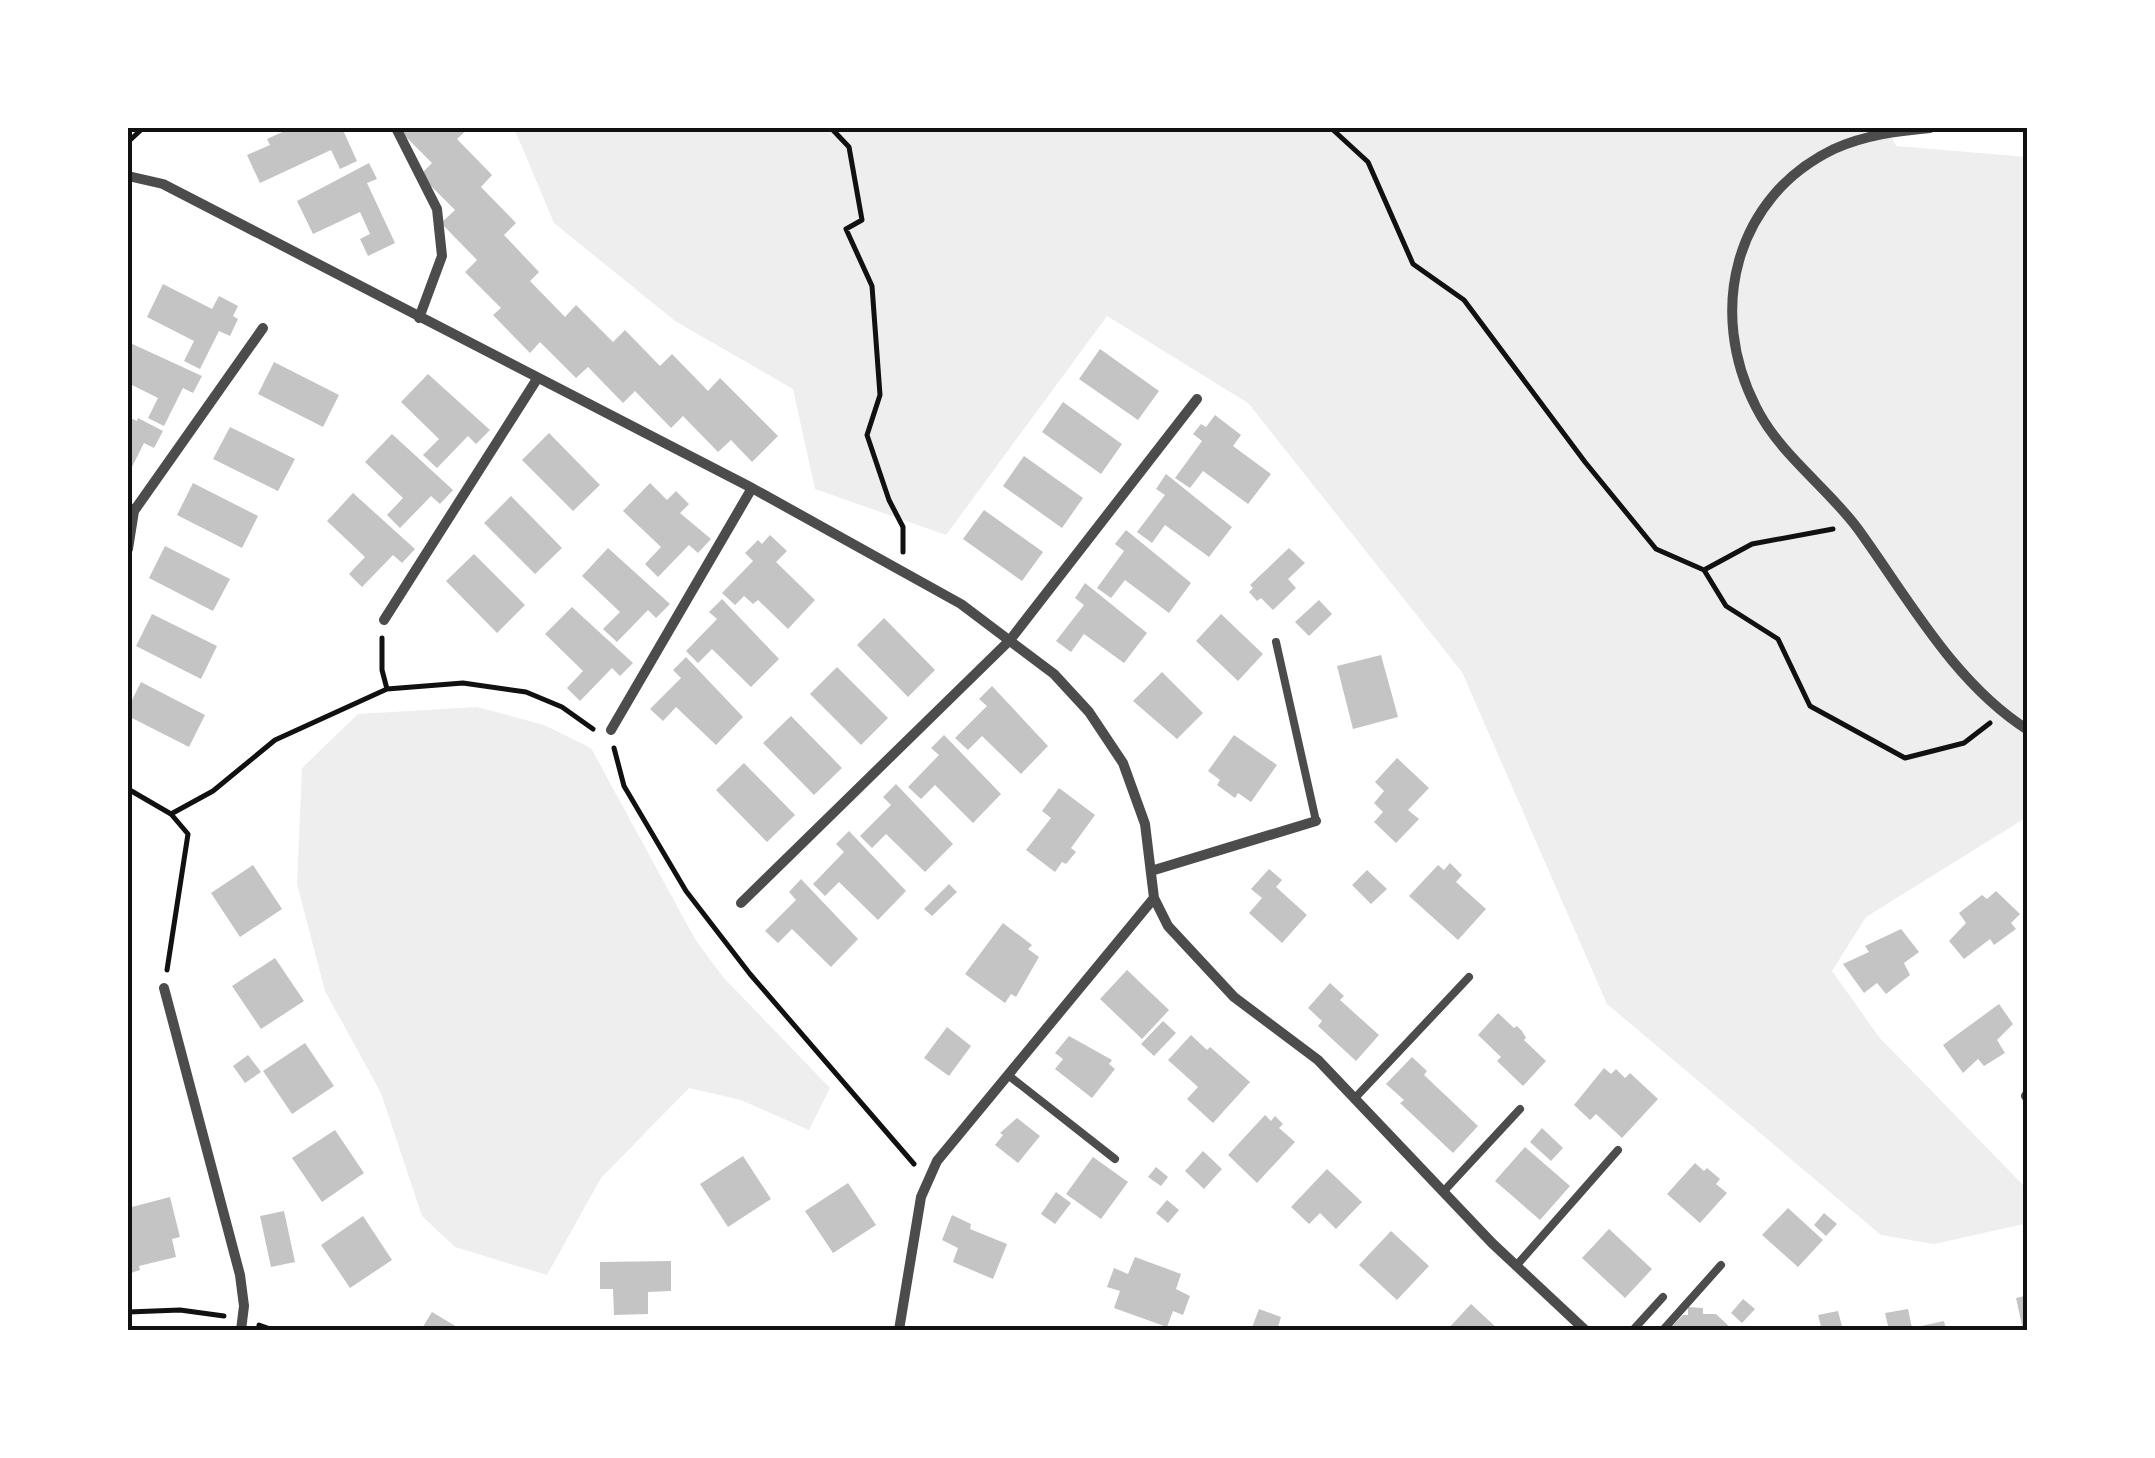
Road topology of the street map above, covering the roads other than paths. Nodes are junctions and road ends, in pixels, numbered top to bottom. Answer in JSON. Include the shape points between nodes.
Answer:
{"nodes":[{"id":1,"x":396,"y":128,"type":"edge"},
{"id":2,"x":1930,"y":128,"type":"edge"},
{"id":3,"x":128,"y":176,"type":"edge"},
{"id":4,"x":419,"y":318,"type":"junction"},
{"id":5,"x":264,"y":328,"type":"dead end"},
{"id":6,"x":537,"y":379,"type":"junction"},
{"id":7,"x":1196,"y":399,"type":"dead end"},
{"id":8,"x":752,"y":488,"type":"junction"},
{"id":9,"x":131,"y":509,"type":"edge"},
{"id":10,"x":128,"y":549,"type":"edge"},
{"id":11,"x":384,"y":620,"type":"road end"},
{"id":12,"x":1010,"y":640,"type":"junction"},
{"id":13,"x":1276,"y":642,"type":"dead end"},
{"id":14,"x":611,"y":730,"type":"road end"},
{"id":15,"x":2028,"y":730,"type":"edge"},
{"id":16,"x":1316,"y":821,"type":"joint"},
{"id":17,"x":1150,"y":870,"type":"junction"},
{"id":18,"x":1154,"y":898,"type":"junction"},
{"id":19,"x":741,"y":903,"type":"dead end"},
{"id":20,"x":1469,"y":978,"type":"dead end"},
{"id":21,"x":164,"y":988,"type":"road end"},
{"id":22,"x":1008,"y":1075,"type":"junction"},
{"id":23,"x":1355,"y":1098,"type":"junction"},
{"id":24,"x":1520,"y":1110,"type":"dead end"},
{"id":25,"x":1618,"y":1150,"type":"dead end"},
{"id":26,"x":1116,"y":1159,"type":"dead end"},
{"id":27,"x":1443,"y":1192,"type":"junction"},
{"id":28,"x":1721,"y":1265,"type":"dead end"},
{"id":29,"x":1516,"y":1266,"type":"junction"},
{"id":30,"x":1663,"y":1297,"type":"dead end"},
{"id":31,"x":242,"y":1325,"type":"edge"},
{"id":32,"x":899,"y":1330,"type":"edge"},
{"id":33,"x":1585,"y":1330,"type":"edge"},
{"id":34,"x":1633,"y":1330,"type":"edge"},
{"id":35,"x":1663,"y":1330,"type":"edge"}],
"edges":[{"from":1,"to":4,"type":"street","via":[[437,209],[442,256]]},
{"from":2,"to":15,"type":"street","via":[[1883,132],[1833,150],[1794,176],[1757,216],[1739,253],[1731,294],[1743,378],[1757,411],[1855,525],[1941,645],[2002,714]]},
{"from":3,"to":4,"type":"street","via":[[163,184]]},
{"from":4,"to":6,"type":"street"},
{"from":5,"to":9,"type":"street"},
{"from":6,"to":8,"type":"street"},
{"from":6,"to":11,"type":"street"},
{"from":7,"to":12,"type":"street"},
{"from":8,"to":12,"type":"street","via":[[961,604]]},
{"from":8,"to":14,"type":"street"},
{"from":9,"to":10,"type":"street"},
{"from":12,"to":17,"type":"street","via":[[1089,712],[1123,763],[1145,824]]},
{"from":12,"to":19,"type":"street"},
{"from":13,"to":16,"type":"lane"},
{"from":16,"to":17,"type":"street"},
{"from":17,"to":18,"type":"street"},
{"from":18,"to":22,"type":"street"},
{"from":18,"to":23,"type":"street","via":[[1168,926],[1234,997],[1318,1060]]},
{"from":20,"to":23,"type":"lane"},
{"from":21,"to":31,"type":"street","via":[[240,1275]]},
{"from":22,"to":26,"type":"lane"},
{"from":22,"to":32,"type":"street","via":[[926,1181]]},
{"from":23,"to":27,"type":"street"},
{"from":24,"to":27,"type":"lane"},
{"from":25,"to":29,"type":"lane"},
{"from":27,"to":29,"type":"street"},
{"from":28,"to":35,"type":"lane"},
{"from":29,"to":33,"type":"street"},
{"from":30,"to":34,"type":"lane"}]}
